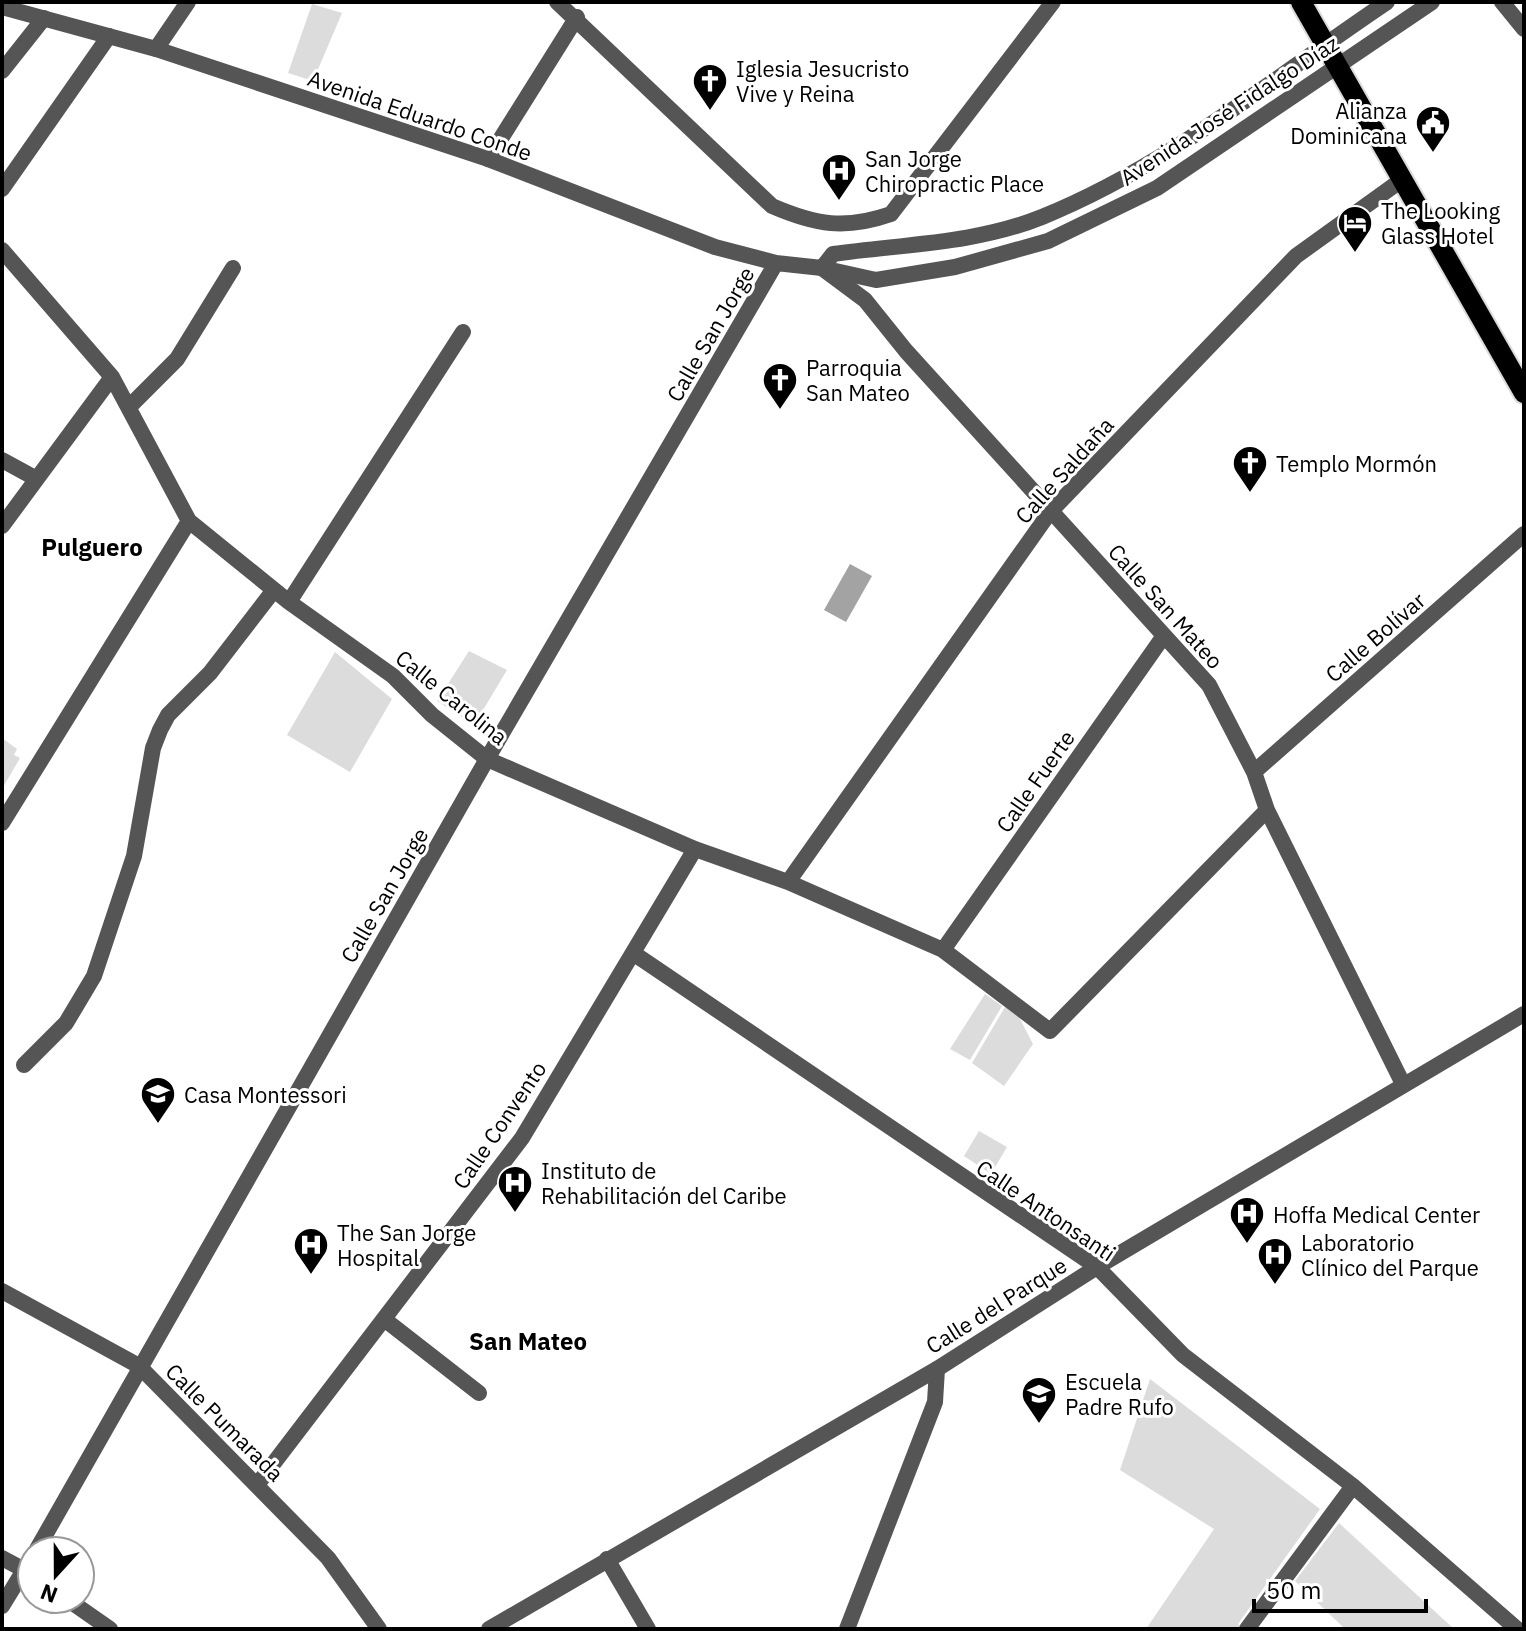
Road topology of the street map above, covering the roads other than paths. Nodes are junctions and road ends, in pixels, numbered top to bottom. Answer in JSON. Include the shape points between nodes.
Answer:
{"nodes":[{"id":1,"x":188,"y":2,"type":"edge"},
{"id":2,"x":557,"y":2,"type":"edge"},
{"id":3,"x":1053,"y":2,"type":"edge"},
{"id":4,"x":1301,"y":2,"type":"edge"},
{"id":5,"x":1387,"y":2,"type":"edge"},
{"id":6,"x":1432,"y":2,"type":"edge"},
{"id":7,"x":1502,"y":2,"type":"edge"},
{"id":8,"x":2,"y":7,"type":"edge"},
{"id":9,"x":577,"y":17,"type":"junction"},
{"id":10,"x":44,"y":18,"type":"junction"},
{"id":11,"x":1524,"y":29,"type":"edge"},
{"id":12,"x":109,"y":36,"type":"junction"},
{"id":13,"x":1324,"y":45,"type":"junction"},
{"id":14,"x":156,"y":49,"type":"junction"},
{"id":15,"x":1338,"y":68,"type":"junction"},
{"id":16,"x":2,"y":71,"type":"edge"},
{"id":17,"x":488,"y":159,"type":"junction"},
{"id":18,"x":1403,"y":179,"type":"junction"},
{"id":19,"x":2,"y":189,"type":"edge"},
{"id":20,"x":2,"y":250,"type":"edge"},
{"id":21,"x":776,"y":263,"type":"junction"},
{"id":22,"x":233,"y":268,"type":"dead end"},
{"id":23,"x":822,"y":268,"type":"junction"},
{"id":24,"x":463,"y":332,"type":"dead end"},
{"id":25,"x":112,"y":377,"type":"junction"},
{"id":26,"x":1524,"y":393,"type":"edge"},
{"id":27,"x":129,"y":407,"type":"junction"},
{"id":28,"x":2,"y":460,"type":"edge"},
{"id":29,"x":35,"y":478,"type":"junction"},
{"id":30,"x":1050,"y":512,"type":"junction"},
{"id":31,"x":189,"y":521,"type":"junction"},
{"id":32,"x":2,"y":526,"type":"edge"},
{"id":33,"x":1524,"y":534,"type":"edge"},
{"id":34,"x":274,"y":590,"type":"junction"},
{"id":35,"x":289,"y":602,"type":"junction"},
{"id":36,"x":1163,"y":637,"type":"junction"},
{"id":37,"x":487,"y":759,"type":"junction"},
{"id":38,"x":1254,"y":772,"type":"junction"},
{"id":39,"x":1267,"y":810,"type":"junction"},
{"id":40,"x":2,"y":823,"type":"edge"},
{"id":41,"x":695,"y":849,"type":"junction"},
{"id":42,"x":788,"y":882,"type":"junction"},
{"id":43,"x":943,"y":950,"type":"junction"},
{"id":44,"x":633,"y":953,"type":"junction"},
{"id":45,"x":1524,"y":1014,"type":"edge"},
{"id":46,"x":24,"y":1065,"type":"dead end"},
{"id":47,"x":1403,"y":1084,"type":"junction"},
{"id":48,"x":1097,"y":1267,"type":"junction"},
{"id":49,"x":2,"y":1291,"type":"edge"},
{"id":50,"x":384,"y":1319,"type":"junction"},
{"id":51,"x":139,"y":1366,"type":"junction"},
{"id":52,"x":937,"y":1369,"type":"junction"},
{"id":53,"x":479,"y":1393,"type":"dead end"},
{"id":54,"x":257,"y":1485,"type":"junction"},
{"id":55,"x":1353,"y":1486,"type":"junction"},
{"id":56,"x":45,"y":1535,"type":"edge"},
{"id":57,"x":607,"y":1559,"type":"junction"},
{"id":58,"x":16,"y":1586,"type":"edge"},
{"id":59,"x":2,"y":1606,"type":"edge"},
{"id":60,"x":90,"y":1615,"type":"edge"},
{"id":61,"x":110,"y":1629,"type":"edge"},
{"id":62,"x":379,"y":1629,"type":"edge"},
{"id":63,"x":489,"y":1629,"type":"edge"},
{"id":64,"x":648,"y":1629,"type":"edge"},
{"id":65,"x":847,"y":1629,"type":"edge"},
{"id":66,"x":1247,"y":1629,"type":"edge"},
{"id":67,"x":1517,"y":1629,"type":"edge"}],
"edges":[{"from":1,"to":14,"type":"street"},
{"from":2,"to":9,"type":"street"},
{"from":3,"to":9,"type":"street","via":[[891,214],[863,224],[811,223],[772,206]]},
{"from":4,"to":13,"type":"main road"},
{"from":5,"to":13,"type":"street","name":"Avenida José Fidalgo Díaz"},
{"from":6,"to":15,"type":"street","name":"Avenida José Fidalgo Díaz"},
{"from":7,"to":11,"type":"street"},
{"from":8,"to":10,"type":"street","name":"Avenida Eduardo Conde"},
{"from":9,"to":17,"type":"street"},
{"from":10,"to":12,"type":"street","name":"Avenida Eduardo Conde"},
{"from":10,"to":16,"type":"street"},
{"from":12,"to":14,"type":"street","name":"Avenida Eduardo Conde"},
{"from":12,"to":19,"type":"street"},
{"from":13,"to":15,"type":"main road"},
{"from":13,"to":23,"type":"street","name":"Avenida José Fidalgo Díaz","via":[[1144,168],[1040,218],[948,242],[833,254]]},
{"from":14,"to":17,"type":"street","name":"Avenida Eduardo Conde"},
{"from":15,"to":18,"type":"main road"},
{"from":15,"to":23,"type":"street","name":"Avenida José Fidalgo Díaz","via":[[1157,188],[1048,241],[955,267],[876,280]]},
{"from":17,"to":21,"type":"street","name":"Avenida Eduardo Conde","via":[[715,247]]},
{"from":18,"to":26,"type":"main road"},
{"from":18,"to":30,"type":"street","name":"Calle Saldaña","via":[[1296,256]]},
{"from":20,"to":25,"type":"street","name":"Calle Carolina"},
{"from":21,"to":23,"type":"street","name":"Avenida Eduardo Conde"},
{"from":21,"to":37,"type":"street","name":"Calle San Jorge"},
{"from":22,"to":27,"type":"street","via":[[177,359]]},
{"from":23,"to":30,"type":"street","name":"Calle San Mateo","via":[[865,300]]},
{"from":24,"to":35,"type":"street"},
{"from":25,"to":27,"type":"street","name":"Calle Carolina"},
{"from":25,"to":29,"type":"street"},
{"from":27,"to":31,"type":"street","name":"Calle Carolina"},
{"from":28,"to":29,"type":"street"},
{"from":29,"to":32,"type":"street"},
{"from":30,"to":36,"type":"street","name":"Calle San Mateo"},
{"from":30,"to":42,"type":"street","name":"Calle Saldaña"},
{"from":31,"to":34,"type":"street","name":"Calle Carolina"},
{"from":31,"to":40,"type":"street"},
{"from":33,"to":38,"type":"street","name":"Calle Bolívar"},
{"from":34,"to":35,"type":"street","name":"Calle Carolina"},
{"from":34,"to":46,"type":"street","via":[[160,730],[134,856],[94,976],[66,1023]]},
{"from":35,"to":37,"type":"street","name":"Calle Carolina","via":[[393,676]]},
{"from":36,"to":38,"type":"street","name":"Calle San Mateo","via":[[1209,685]]},
{"from":36,"to":43,"type":"street","name":"Calle Fuerte"},
{"from":37,"to":41,"type":"street","name":"Calle Carolina"},
{"from":37,"to":51,"type":"street","name":"Calle San Jorge"},
{"from":38,"to":39,"type":"street","name":"Calle San Mateo"},
{"from":39,"to":43,"type":"street","name":"Calle Carolina","via":[[1050,1031]]},
{"from":39,"to":47,"type":"street","name":"Calle San Mateo"},
{"from":41,"to":42,"type":"street","name":"Calle Carolina"},
{"from":41,"to":44,"type":"street","name":"Calle Convento"},
{"from":42,"to":43,"type":"street","name":"Calle Carolina"},
{"from":44,"to":48,"type":"street","name":"Calle Antonsanti"},
{"from":44,"to":50,"type":"street","name":"Calle Convento","via":[[522,1138]]},
{"from":45,"to":47,"type":"street","name":"Calle del Parque"},
{"from":47,"to":48,"type":"street","name":"Calle del Parque"},
{"from":48,"to":52,"type":"street","name":"Calle del Parque"},
{"from":48,"to":55,"type":"street","name":"Calle Antonsanti","via":[[1183,1355]]},
{"from":49,"to":51,"type":"street","name":"Calle Pumarada"},
{"from":50,"to":53,"type":"street"},
{"from":50,"to":54,"type":"street","name":"Calle Convento"},
{"from":51,"to":54,"type":"street","name":"Calle Pumarada"},
{"from":51,"to":56,"type":"street","name":"Calle San Jorge"},
{"from":52,"to":57,"type":"street","name":"Calle del Parque"},
{"from":52,"to":65,"type":"street","via":[[935,1402]]},
{"from":54,"to":62,"type":"street","name":"Calle Pumarada","via":[[328,1558]]},
{"from":55,"to":66,"type":"street"},
{"from":55,"to":67,"type":"street","name":"Calle Antonsanti"},
{"from":57,"to":63,"type":"street","name":"Calle del Parque"},
{"from":57,"to":64,"type":"street"},
{"from":58,"to":59,"type":"street"},
{"from":60,"to":61,"type":"street"}]}
